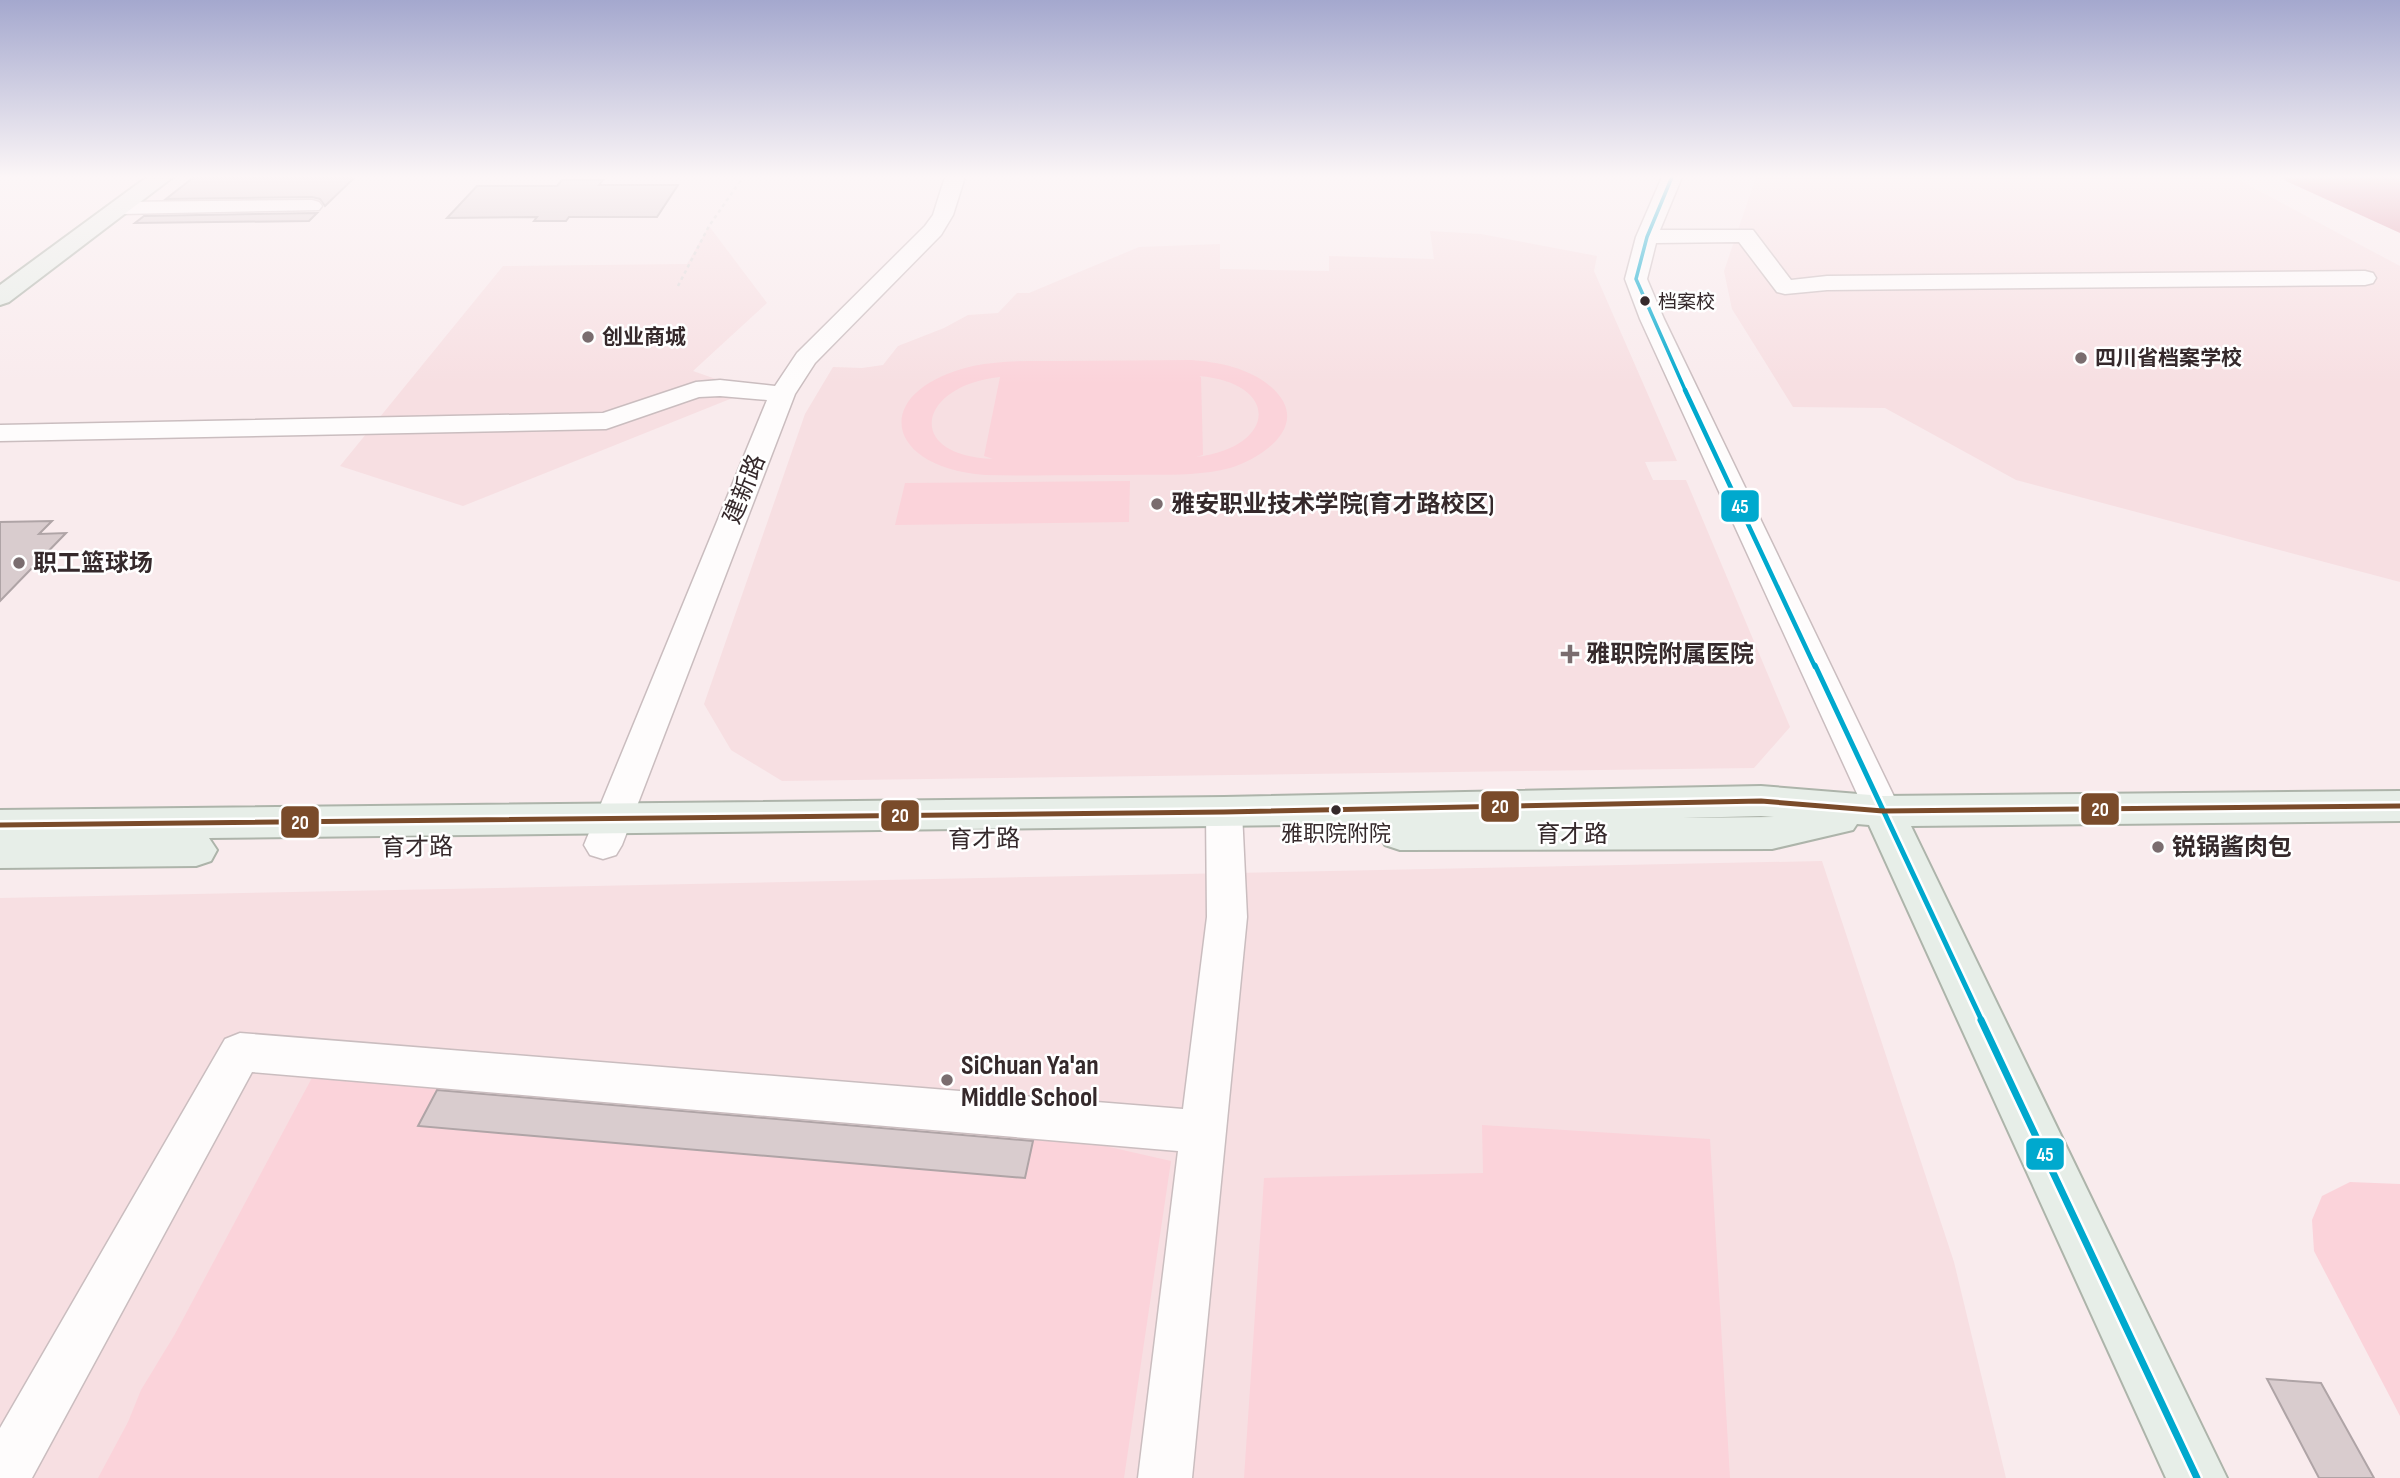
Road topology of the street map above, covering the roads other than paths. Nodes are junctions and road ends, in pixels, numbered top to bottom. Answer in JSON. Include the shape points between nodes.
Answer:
{"nodes":[{"id":1,"x":36,"y":246,"type":"edge"},
{"id":2,"x":69,"y":246,"type":"edge"},
{"id":3,"x":917,"y":246,"type":"edge"},
{"id":4,"x":1644,"y":246,"type":"edge"},
{"id":5,"x":1753,"y":246,"type":"edge"},
{"id":6,"x":0,"y":272,"type":"edge"},
{"id":7,"x":2365,"y":278,"type":"dead end"},
{"id":8,"x":0,"y":297,"type":"edge"},
{"id":9,"x":782,"y":394,"type":"junction"},
{"id":10,"x":0,"y":433,"type":"edge"},
{"id":11,"x":2400,"y":806,"type":"edge"},
{"id":12,"x":1883,"y":811,"type":"junction"},
{"id":13,"x":1224,"y":823,"type":"junction"},
{"id":14,"x":0,"y":825,"type":"edge"},
{"id":15,"x":608,"y":832,"type":"junction"},
{"id":16,"x":0,"y":852,"type":"edge"},
{"id":17,"x":1204,"y":1132,"type":"junction"},
{"id":18,"x":2,"y":1478,"type":"edge"},
{"id":19,"x":1165,"y":1478,"type":"edge"},
{"id":20,"x":2197,"y":1478,"type":"edge"}],
"edges":[{"from":1,"to":6,"type":"main road"},
{"from":2,"to":8,"type":"main road"},
{"from":3,"to":9,"type":"street","name":"建新路","via":[[806,358]]},
{"from":4,"to":12,"type":"street","via":[[1636,279],[1652,319]]},
{"from":5,"to":7,"type":"street","via":[[1785,287]]},
{"from":9,"to":10,"type":"street","via":[[696,390],[606,421]]},
{"from":9,"to":15,"type":"street","name":"建新路"},
{"from":11,"to":12,"type":"main road","name":"育才路"},
{"from":12,"to":13,"type":"main road","name":"育才路","via":[[1772,833]]},
{"from":12,"to":20,"type":"main road"},
{"from":13,"to":15,"type":"main road","name":"育才路"},
{"from":13,"to":17,"type":"street","via":[[1227,917]]},
{"from":14,"to":15,"type":"main road","name":"育才路"},
{"from":15,"to":16,"type":"main road","name":"育才路"},
{"from":17,"to":18,"type":"street","via":[[240,1052]]},
{"from":17,"to":19,"type":"street"}]}
